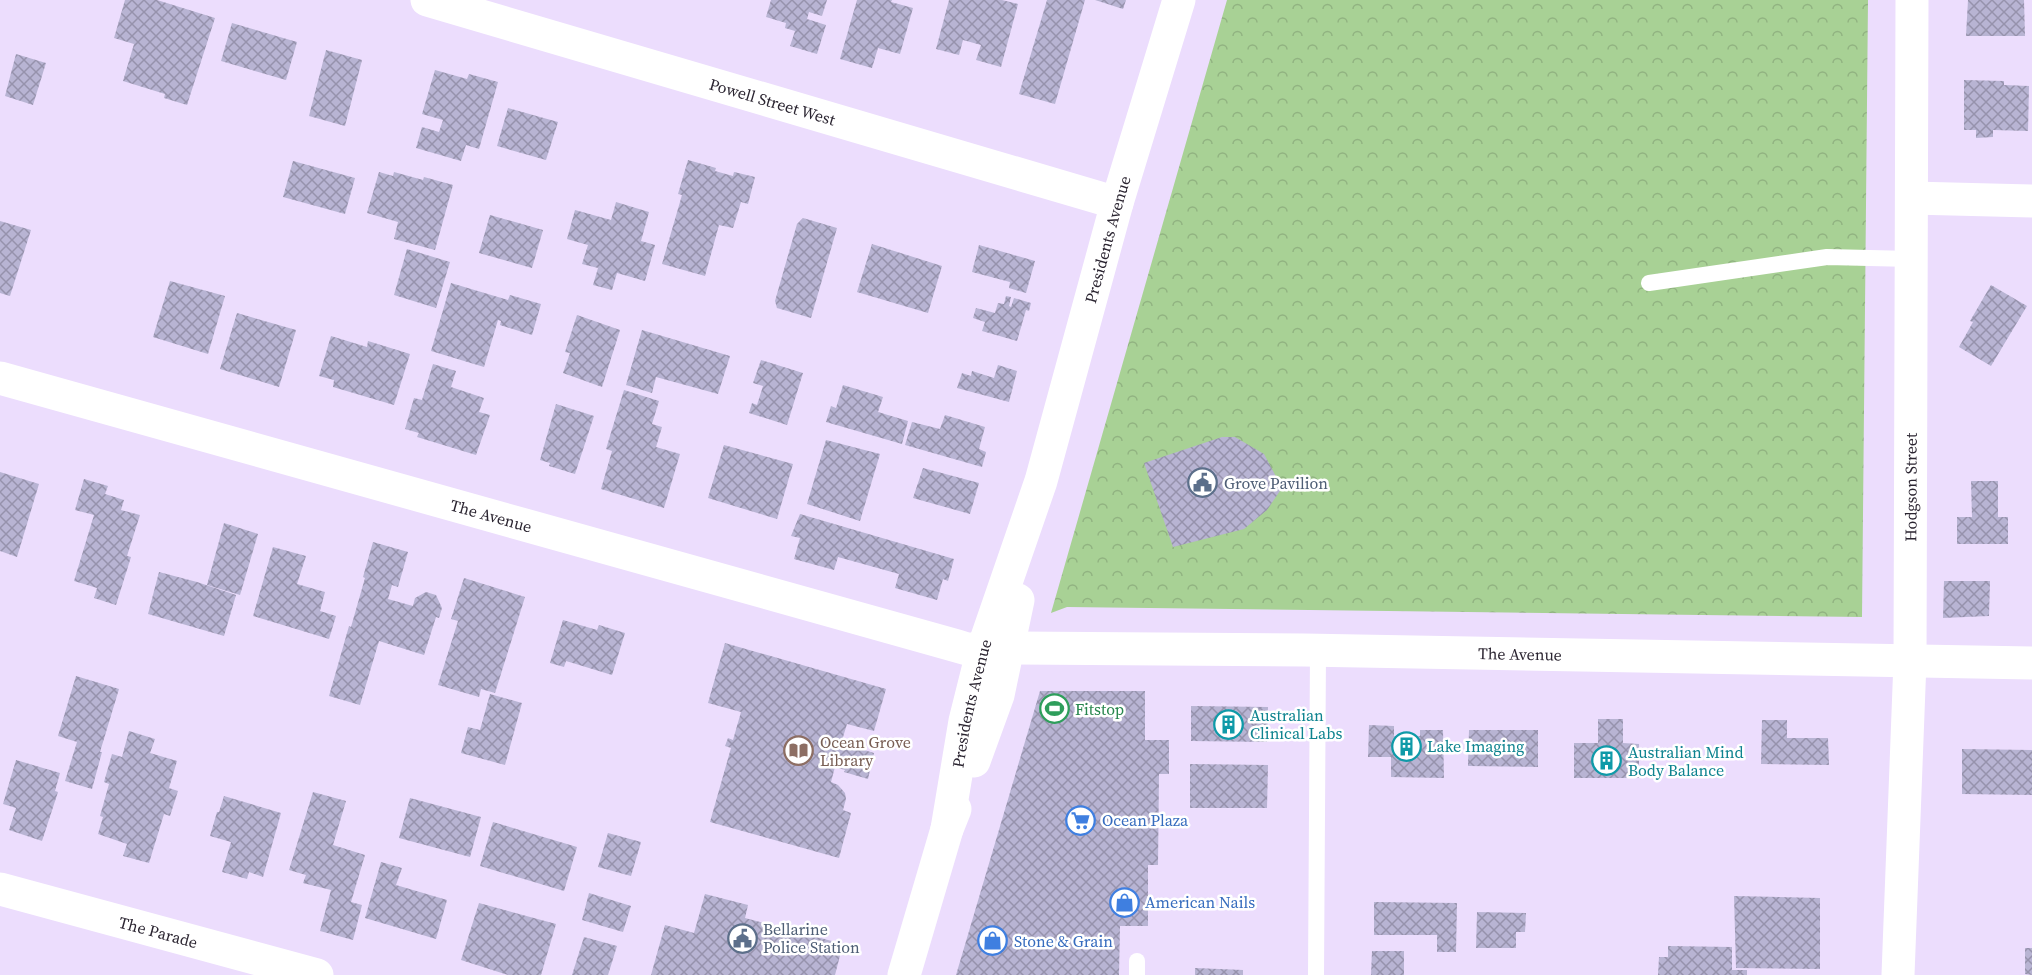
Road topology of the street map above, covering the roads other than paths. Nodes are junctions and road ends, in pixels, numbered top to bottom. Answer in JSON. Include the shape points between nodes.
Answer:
{"nodes":[{"id":1,"x":427,"y":0,"type":"edge"},
{"id":2,"x":1179,"y":0,"type":"edge"},
{"id":3,"x":1912,"y":0,"type":"edge"},
{"id":4,"x":1912,"y":198,"type":"junction"},
{"id":5,"x":2032,"y":201,"type":"edge"},
{"id":6,"x":1118,"y":203,"type":"junction"},
{"id":7,"x":1912,"y":259,"type":"junction"},
{"id":8,"x":1648,"y":283,"type":"dead end"},
{"id":9,"x":0,"y":378,"type":"edge"},
{"id":10,"x":996,"y":649,"type":"junction"},
{"id":11,"x":1318,"y":651,"type":"junction"},
{"id":12,"x":1910,"y":661,"type":"junction"},
{"id":13,"x":2032,"y":663,"type":"edge"},
{"id":14,"x":0,"y":889,"type":"edge"},
{"id":15,"x":317,"y":975,"type":"edge"},
{"id":16,"x":904,"y":975,"type":"edge"},
{"id":17,"x":1316,"y":975,"type":"edge"},
{"id":18,"x":1898,"y":975,"type":"edge"}],
"edges":[{"from":1,"to":6,"type":"street","name":"Powell Street West"},
{"from":2,"to":6,"type":"street","name":"Presidents Avenue"},
{"from":3,"to":4,"type":"street","name":"Hodgson Street"},
{"from":4,"to":5,"type":"street"},
{"from":4,"to":7,"type":"street","name":"Hodgson Street"},
{"from":6,"to":10,"type":"street","name":"Presidents Avenue"},
{"from":7,"to":8,"type":"lane","via":[[1827,257]]},
{"from":7,"to":12,"type":"street","name":"Hodgson Street"},
{"from":9,"to":10,"type":"street","name":"The Avenue","via":[[957,646]]},
{"from":10,"to":11,"type":"street","name":"The Avenue"},
{"from":10,"to":16,"type":"street","name":"Presidents Avenue","via":[[998,695],[947,829]]},
{"from":11,"to":12,"type":"street","name":"The Avenue"},
{"from":11,"to":17,"type":"lane"},
{"from":12,"to":13,"type":"street","name":"The Avenue"},
{"from":12,"to":18,"type":"street","name":"Hodgson Street"},
{"from":14,"to":15,"type":"street","name":"The Parade"}]}
